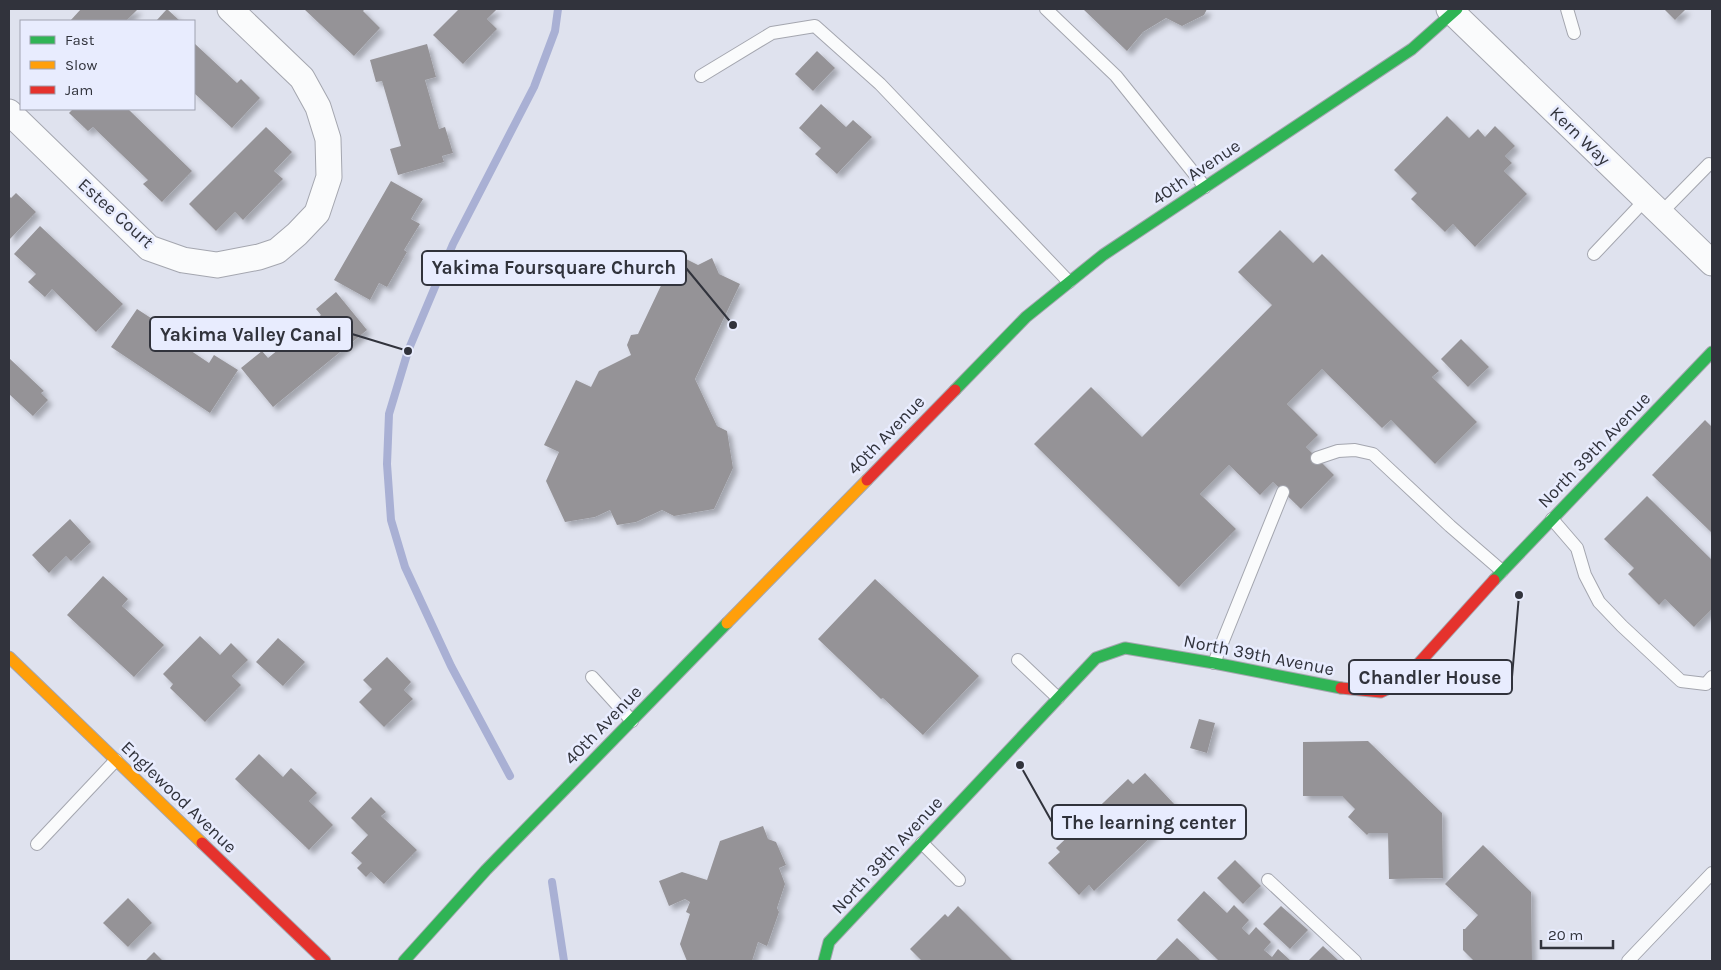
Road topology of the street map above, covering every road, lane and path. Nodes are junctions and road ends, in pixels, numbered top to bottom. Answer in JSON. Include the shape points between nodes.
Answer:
{"nodes":[{"id":1,"x":230,"y":9,"type":"edge"},
{"id":2,"x":1046,"y":9,"type":"edge"},
{"id":3,"x":1567,"y":9,"type":"edge"},
{"id":4,"x":1453,"y":10,"type":"edge"},
{"id":5,"x":1574,"y":33,"type":"dead end"},
{"id":6,"x":701,"y":76,"type":"dead end"},
{"id":7,"x":9,"y":112,"type":"edge"},
{"id":8,"x":1709,"y":164,"type":"dead end"},
{"id":9,"x":1205,"y":187,"type":"junction"},
{"id":10,"x":1653,"y":206,"type":"junction"},
{"id":11,"x":1594,"y":254,"type":"dead end"},
{"id":12,"x":1712,"y":263,"type":"edge"},
{"id":13,"x":1069,"y":282,"type":"junction"},
{"id":14,"x":1712,"y":352,"type":"edge"},
{"id":15,"x":1317,"y":458,"type":"dead end"},
{"id":16,"x":1283,"y":492,"type":"dead end"},
{"id":17,"x":1552,"y":519,"type":"junction"},
{"id":18,"x":1502,"y":571,"type":"junction"},
{"id":19,"x":9,"y":657,"type":"edge"},
{"id":20,"x":1018,"y":660,"type":"dead end"},
{"id":21,"x":1214,"y":663,"type":"junction"},
{"id":22,"x":592,"y":677,"type":"dead end"},
{"id":23,"x":1712,"y":677,"type":"edge"},
{"id":24,"x":1058,"y":698,"type":"junction"},
{"id":25,"x":632,"y":721,"type":"junction"},
{"id":26,"x":116,"y":760,"type":"junction"},
{"id":27,"x":922,"y":843,"type":"junction"},
{"id":28,"x":37,"y":844,"type":"dead end"},
{"id":29,"x":1712,"y":874,"type":"edge"},
{"id":30,"x":959,"y":880,"type":"dead end"},
{"id":31,"x":1268,"y":880,"type":"dead end"},
{"id":32,"x":325,"y":961,"type":"edge"},
{"id":33,"x":404,"y":961,"type":"edge"},
{"id":34,"x":824,"y":961,"type":"edge"},
{"id":35,"x":1354,"y":961,"type":"edge"},
{"id":36,"x":1628,"y":961,"type":"edge"}],
"edges":[{"from":1,"to":7,"type":"street","name":"Estee Court","via":[[302,78],[318,107],[328,140],[329,177],[317,213],[277,251],[217,265],[183,260],[149,248]]},
{"from":2,"to":9,"type":"lane","via":[[1116,76]]},
{"from":3,"to":5,"type":"lane"},
{"from":4,"to":9,"type":"street","name":"40th Avenue","via":[[1412,49]]},
{"from":4,"to":10,"type":"street","name":"Kern Way"},
{"from":6,"to":13,"type":"lane","via":[[772,33],[815,26],[880,84]]},
{"from":8,"to":10,"type":"lane"},
{"from":9,"to":13,"type":"street","name":"40th Avenue","via":[[1103,255]]},
{"from":10,"to":11,"type":"lane"},
{"from":10,"to":12,"type":"street","name":"Kern Way"},
{"from":13,"to":25,"type":"street","name":"40th Avenue","via":[[1026,316]]},
{"from":14,"to":17,"type":"street","name":"North 39th Avenue"},
{"from":15,"to":18,"type":"lane","via":[[1338,451],[1356,450],[1373,454]]},
{"from":16,"to":21,"type":"lane"},
{"from":17,"to":18,"type":"street","name":"North 39th Avenue"},
{"from":17,"to":23,"type":"lane","via":[[1577,548],[1585,575],[1599,602],[1622,626],[1681,681],[1706,684]]},
{"from":18,"to":21,"type":"street","name":"North 39th Avenue","via":[[1402,682],[1381,692],[1353,690]]},
{"from":19,"to":26,"type":"street","name":"Englewood Avenue"},
{"from":20,"to":24,"type":"lane"},
{"from":21,"to":24,"type":"street","name":"North 39th Avenue","via":[[1125,648],[1096,658]]},
{"from":22,"to":25,"type":"lane"},
{"from":24,"to":27,"type":"street","name":"North 39th Avenue"},
{"from":25,"to":33,"type":"street","name":"40th Avenue","via":[[486,870]]},
{"from":26,"to":28,"type":"lane"},
{"from":26,"to":32,"type":"street","name":"Englewood Avenue"},
{"from":27,"to":30,"type":"lane"},
{"from":27,"to":34,"type":"street","name":"North 39th Avenue","via":[[829,942]]},
{"from":29,"to":36,"type":"lane"},
{"from":31,"to":35,"type":"lane"}]}
